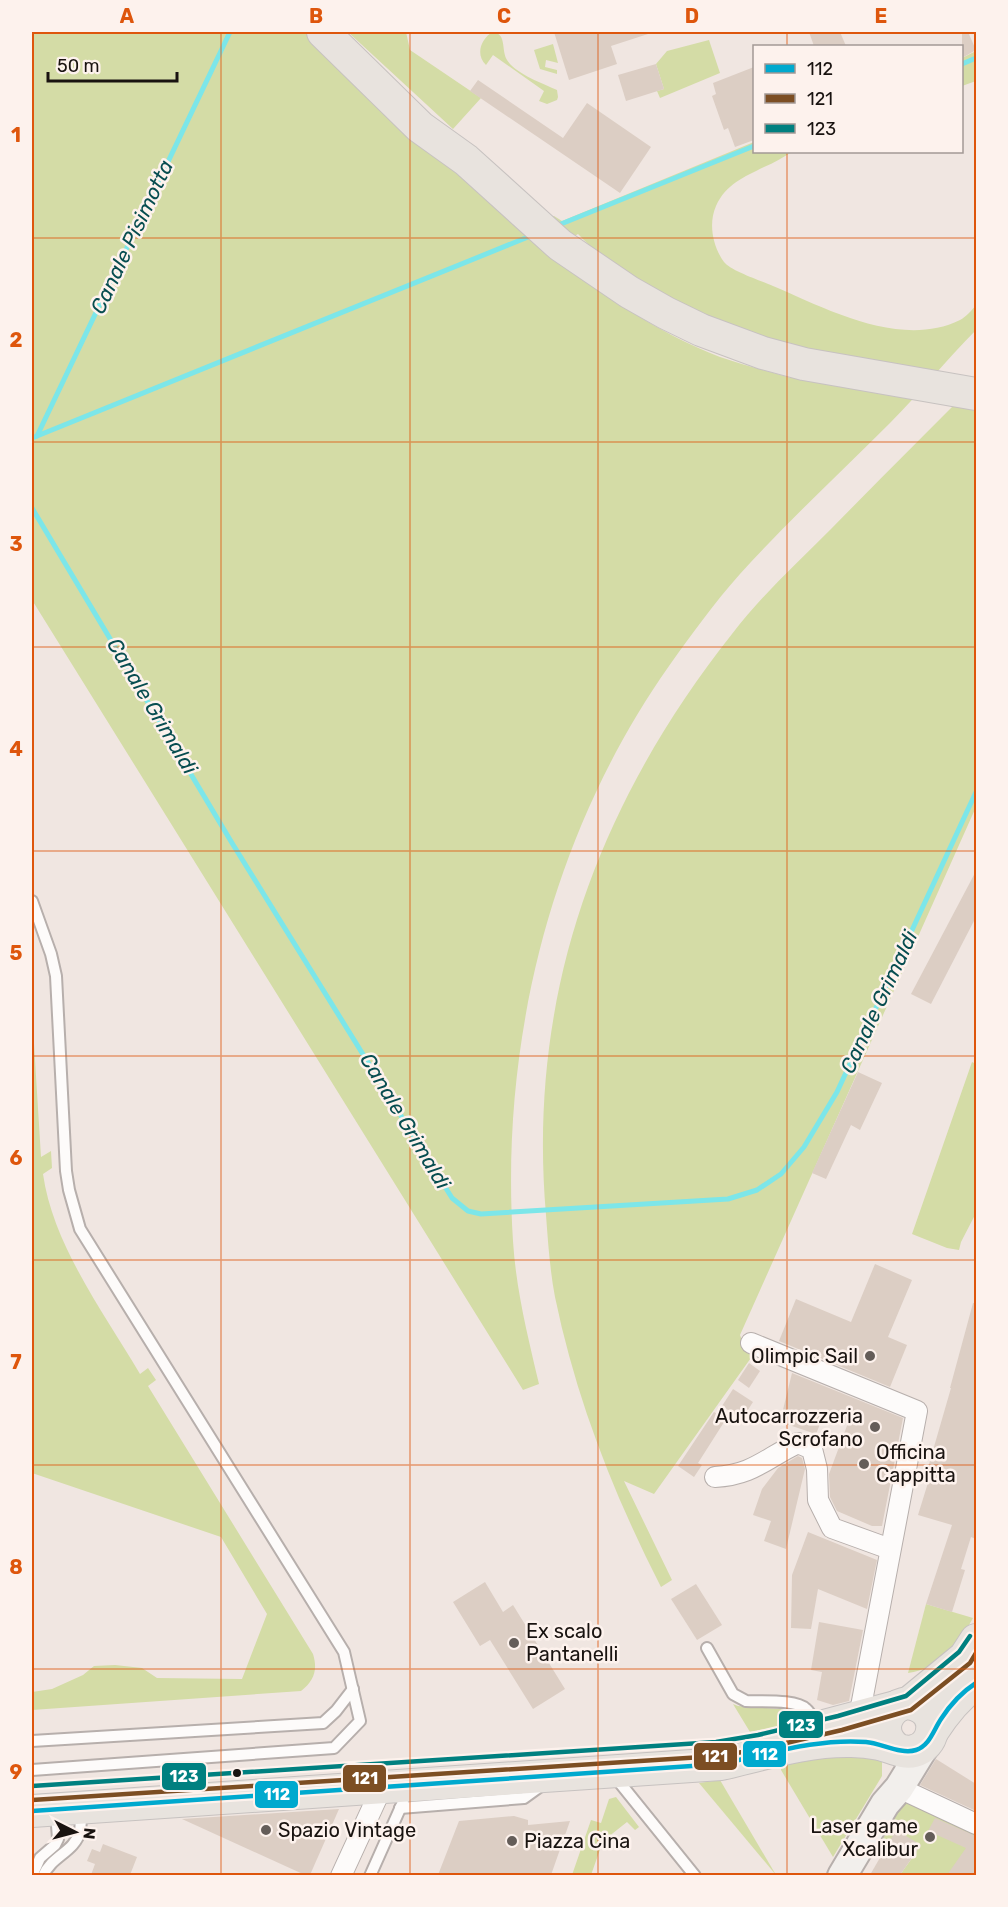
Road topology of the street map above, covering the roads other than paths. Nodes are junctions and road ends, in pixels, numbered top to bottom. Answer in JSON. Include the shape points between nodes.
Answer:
{"nodes":[{"id":1,"x":323,"y":32,"type":"edge"},
{"id":2,"x":340,"y":32,"type":"edge"},
{"id":3,"x":466,"y":160,"type":"junction"},
{"id":4,"x":976,"y":394,"type":"edge"},
{"id":5,"x":32,"y":901,"type":"edge"},
{"id":6,"x":751,"y":1343,"type":"dead end"},
{"id":7,"x":715,"y":1477,"type":"dead end"},
{"id":8,"x":890,"y":1549,"type":"junction"},
{"id":9,"x":976,"y":1640,"type":"edge"},
{"id":10,"x":707,"y":1648,"type":"dead end"},
{"id":11,"x":976,"y":1683,"type":"edge"},
{"id":12,"x":353,"y":1689,"type":"junction"},
{"id":13,"x":817,"y":1728,"type":"junction"},
{"id":14,"x":899,"y":1729,"type":"junction"},
{"id":15,"x":32,"y":1741,"type":"edge"},
{"id":16,"x":32,"y":1770,"type":"edge"},
{"id":17,"x":618,"y":1770,"type":"junction"},
{"id":18,"x":398,"y":1794,"type":"junction"},
{"id":19,"x":892,"y":1796,"type":"junction"},
{"id":20,"x":50,"y":1805,"type":"edge"},
{"id":21,"x":976,"y":1824,"type":"edge"},
{"id":22,"x":32,"y":1875,"type":"edge"},
{"id":23,"x":43,"y":1875,"type":"edge"},
{"id":24,"x":341,"y":1875,"type":"edge"},
{"id":25,"x":370,"y":1875,"type":"edge"},
{"id":26,"x":695,"y":1875,"type":"edge"},
{"id":27,"x":842,"y":1875,"type":"edge"}],
"edges":[{"from":1,"to":3,"type":"main road","via":[[420,127]]},
{"from":2,"to":3,"type":"main road","via":[[430,116]]},
{"from":3,"to":4,"type":"main road","via":[[560,245],[666,314],[763,354]]},
{"from":5,"to":12,"type":"lane","via":[[56,976],[66,1171],[80,1229],[344,1652]]},
{"from":6,"to":8,"type":"street","via":[[917,1412]]},
{"from":7,"to":8,"type":"street","via":[[743,1473],[798,1443],[812,1449],[818,1500],[832,1528]]},
{"from":8,"to":14,"type":"street"},
{"from":9,"to":14,"type":"main road"},
{"from":10,"to":13,"type":"lane","via":[[738,1698],[796,1703],[812,1715]]},
{"from":11,"to":14,"type":"main road","via":[[941,1718]]},
{"from":12,"to":15,"type":"lane","via":[[323,1723]]},
{"from":12,"to":16,"type":"lane","via":[[360,1721],[334,1748]]},
{"from":13,"to":14,"type":"main road"},
{"from":13,"to":20,"type":"main road","via":[[717,1749]]},
{"from":14,"to":17,"type":"main road","via":[[721,1764]]},
{"from":14,"to":19,"type":"main road"},
{"from":14,"to":19,"type":"main road","via":[[891,1767]]},
{"from":17,"to":18,"type":"main road"},
{"from":17,"to":26,"type":"lane","via":[[620,1784]]},
{"from":18,"to":20,"type":"main road"},
{"from":18,"to":24,"type":"street"},
{"from":18,"to":25,"type":"lane"},
{"from":19,"to":21,"type":"street"},
{"from":19,"to":27,"type":"main road"},
{"from":20,"to":22,"type":"lane","via":[[58,1839],[40,1858]]},
{"from":20,"to":23,"type":"lane","via":[[80,1831],[74,1844],[51,1862]]}]}
